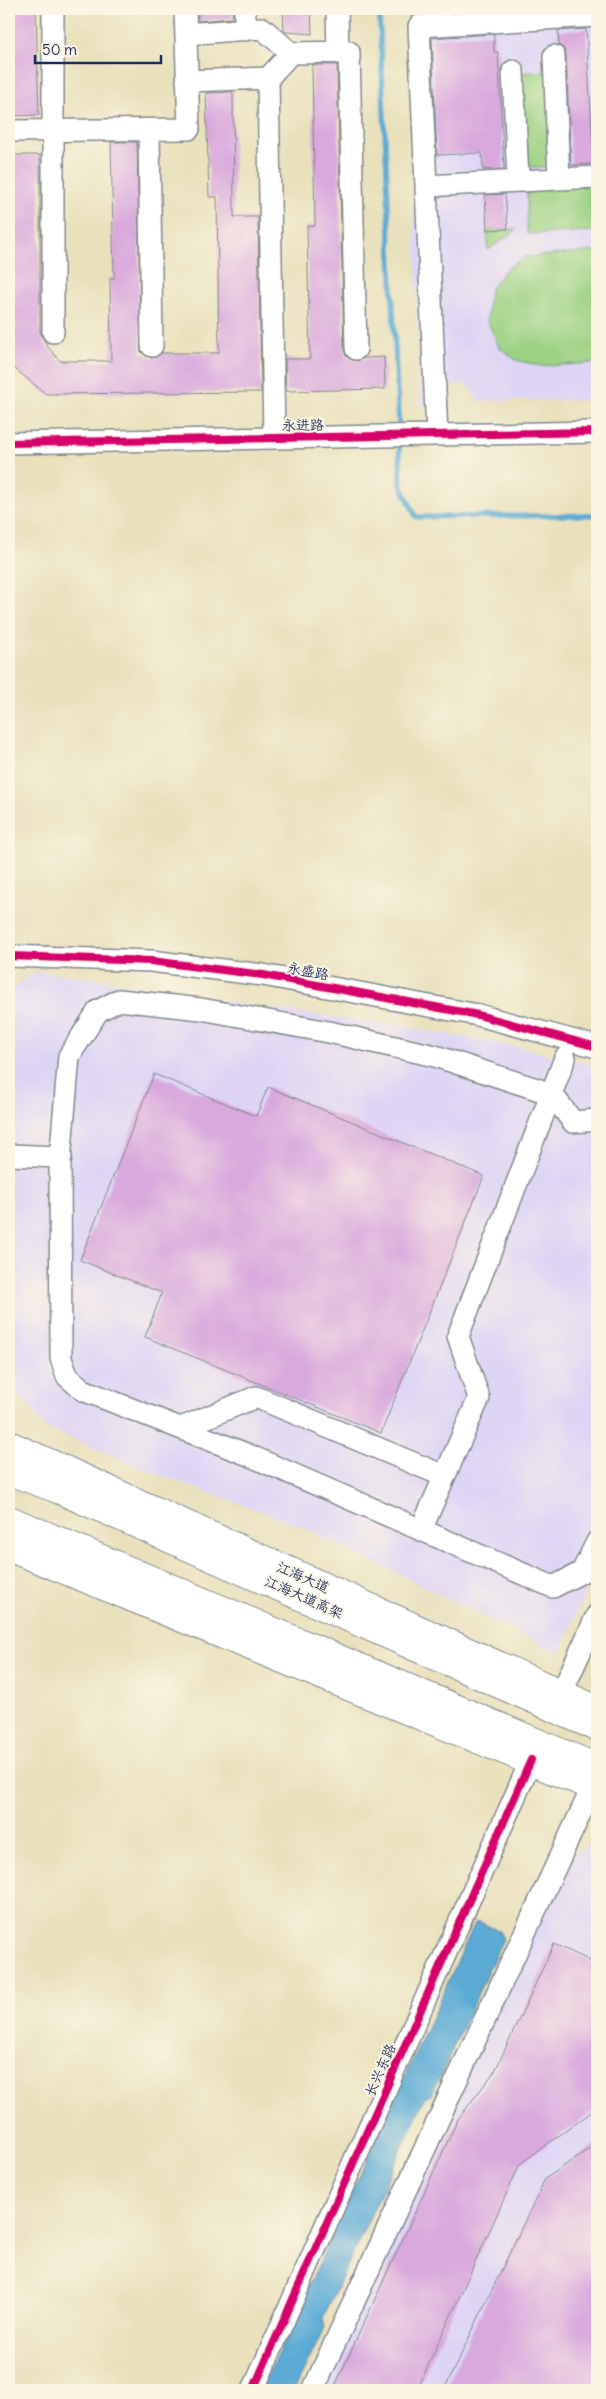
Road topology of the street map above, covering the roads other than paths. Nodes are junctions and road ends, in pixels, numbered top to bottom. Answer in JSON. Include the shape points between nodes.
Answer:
{"nodes":[{"id":1,"x":53,"y":9,"type":"edge"},
{"id":2,"x":185,"y":9,"type":"edge"},
{"id":3,"x":245,"y":9,"type":"edge"},
{"id":4,"x":337,"y":9,"type":"edge"},
{"id":5,"x":597,"y":16,"type":"edge"},
{"id":6,"x":245,"y":30,"type":"junction"},
{"id":7,"x":186,"y":34,"type":"junction"},
{"id":8,"x":338,"y":52,"type":"junction"},
{"id":9,"x":291,"y":53,"type":"junction"},
{"id":10,"x":554,"y":56,"type":"dead end"},
{"id":11,"x":513,"y":70,"type":"dead end"},
{"id":12,"x":268,"y":78,"type":"junction"},
{"id":13,"x":187,"y":80,"type":"junction"},
{"id":14,"x":54,"y":130,"type":"junction"},
{"id":15,"x":149,"y":130,"type":"junction"},
{"id":16,"x":9,"y":131,"type":"edge"},
{"id":17,"x":597,"y":177,"type":"edge"},
{"id":18,"x":559,"y":179,"type":"junction"},
{"id":19,"x":518,"y":180,"type":"junction"},
{"id":20,"x":426,"y":186,"type":"junction"},
{"id":21,"x":53,"y":332,"type":"dead end"},
{"id":22,"x":152,"y":346,"type":"dead end"},
{"id":23,"x":356,"y":349,"type":"dead end"},
{"id":24,"x":597,"y":432,"type":"edge"},
{"id":25,"x":430,"y":436,"type":"junction"},
{"id":26,"x":274,"y":438,"type":"junction"},
{"id":27,"x":9,"y":443,"type":"edge"},
{"id":28,"x":9,"y":956,"type":"edge"},
{"id":29,"x":597,"y":1047,"type":"edge"},
{"id":30,"x":565,"y":1058,"type":"dead end"},
{"id":31,"x":552,"y":1094,"type":"junction"},
{"id":32,"x":597,"y":1120,"type":"edge"},
{"id":33,"x":9,"y":1154,"type":"edge"},
{"id":34,"x":61,"y":1157,"type":"junction"},
{"id":35,"x":181,"y":1428,"type":"junction"},
{"id":36,"x":9,"y":1445,"type":"edge"},
{"id":37,"x":9,"y":1470,"type":"edge"},
{"id":38,"x":444,"y":1476,"type":"junction"},
{"id":39,"x":9,"y":1520,"type":"edge"},
{"id":40,"x":421,"y":1530,"type":"junction"},
{"id":41,"x":597,"y":1542,"type":"edge"},
{"id":42,"x":9,"y":1547,"type":"edge"},
{"id":43,"x":597,"y":1615,"type":"edge"},
{"id":44,"x":561,"y":1694,"type":"junction"},
{"id":45,"x":597,"y":1710,"type":"edge"},
{"id":46,"x":597,"y":1727,"type":"edge"},
{"id":47,"x":530,"y":1760,"type":"junction"},
{"id":48,"x":596,"y":1781,"type":"edge"},
{"id":49,"x":253,"y":2390,"type":"edge"},
{"id":50,"x":312,"y":2390,"type":"edge"}],
"edges":[{"from":1,"to":14,"type":"street"},
{"from":2,"to":7,"type":"street"},
{"from":3,"to":6,"type":"street"},
{"from":4,"to":8,"type":"street"},
{"from":5,"to":20,"type":"street","via":[[419,26]]},
{"from":6,"to":7,"type":"street"},
{"from":6,"to":9,"type":"street","via":[[262,28]]},
{"from":7,"to":13,"type":"street"},
{"from":8,"to":9,"type":"street"},
{"from":8,"to":23,"type":"street","via":[[349,52]]},
{"from":9,"to":12,"type":"street"},
{"from":10,"to":18,"type":"street"},
{"from":11,"to":19,"type":"street"},
{"from":12,"to":13,"type":"street"},
{"from":12,"to":26,"type":"street"},
{"from":13,"to":15,"type":"street","via":[[189,129]]},
{"from":14,"to":15,"type":"street"},
{"from":14,"to":16,"type":"street"},
{"from":14,"to":21,"type":"street"},
{"from":15,"to":22,"type":"street"},
{"from":17,"to":18,"type":"street"},
{"from":18,"to":19,"type":"street"},
{"from":19,"to":20,"type":"street"},
{"from":20,"to":25,"type":"street"},
{"from":24,"to":25,"type":"street","name":"永进路"},
{"from":25,"to":26,"type":"street","name":"永进路"},
{"from":26,"to":27,"type":"street","name":"永进路"},
{"from":28,"to":29,"type":"street","name":"永盛路","via":[[151,961],[263,976],[478,1015]]},
{"from":30,"to":31,"type":"street"},
{"from":31,"to":32,"type":"street","via":[[573,1122]]},
{"from":31,"to":34,"type":"street","via":[[435,1056],[329,1032],[201,1008],[119,1000],[98,1011],[69,1056]]},
{"from":31,"to":38,"type":"street","via":[[458,1336],[479,1398]]},
{"from":33,"to":34,"type":"street"},
{"from":34,"to":35,"type":"street","via":[[61,1358],[67,1376],[83,1390]]},
{"from":35,"to":38,"type":"street","via":[[256,1397]]},
{"from":35,"to":40,"type":"street"},
{"from":36,"to":44,"type":"main road","name":"江海大道"},
{"from":37,"to":46,"type":"main road","name":"江海大道高架"},
{"from":38,"to":40,"type":"street"},
{"from":39,"to":48,"type":"main road"},
{"from":40,"to":41,"type":"street","via":[[553,1587],[582,1572]]},
{"from":42,"to":47,"type":"main road"},
{"from":43,"to":44,"type":"street"},
{"from":44,"to":45,"type":"main road","name":"江海大道"},
{"from":47,"to":48,"type":"main road"},
{"from":47,"to":49,"type":"street","name":"长兴东路"},
{"from":48,"to":50,"type":"street"}]}
